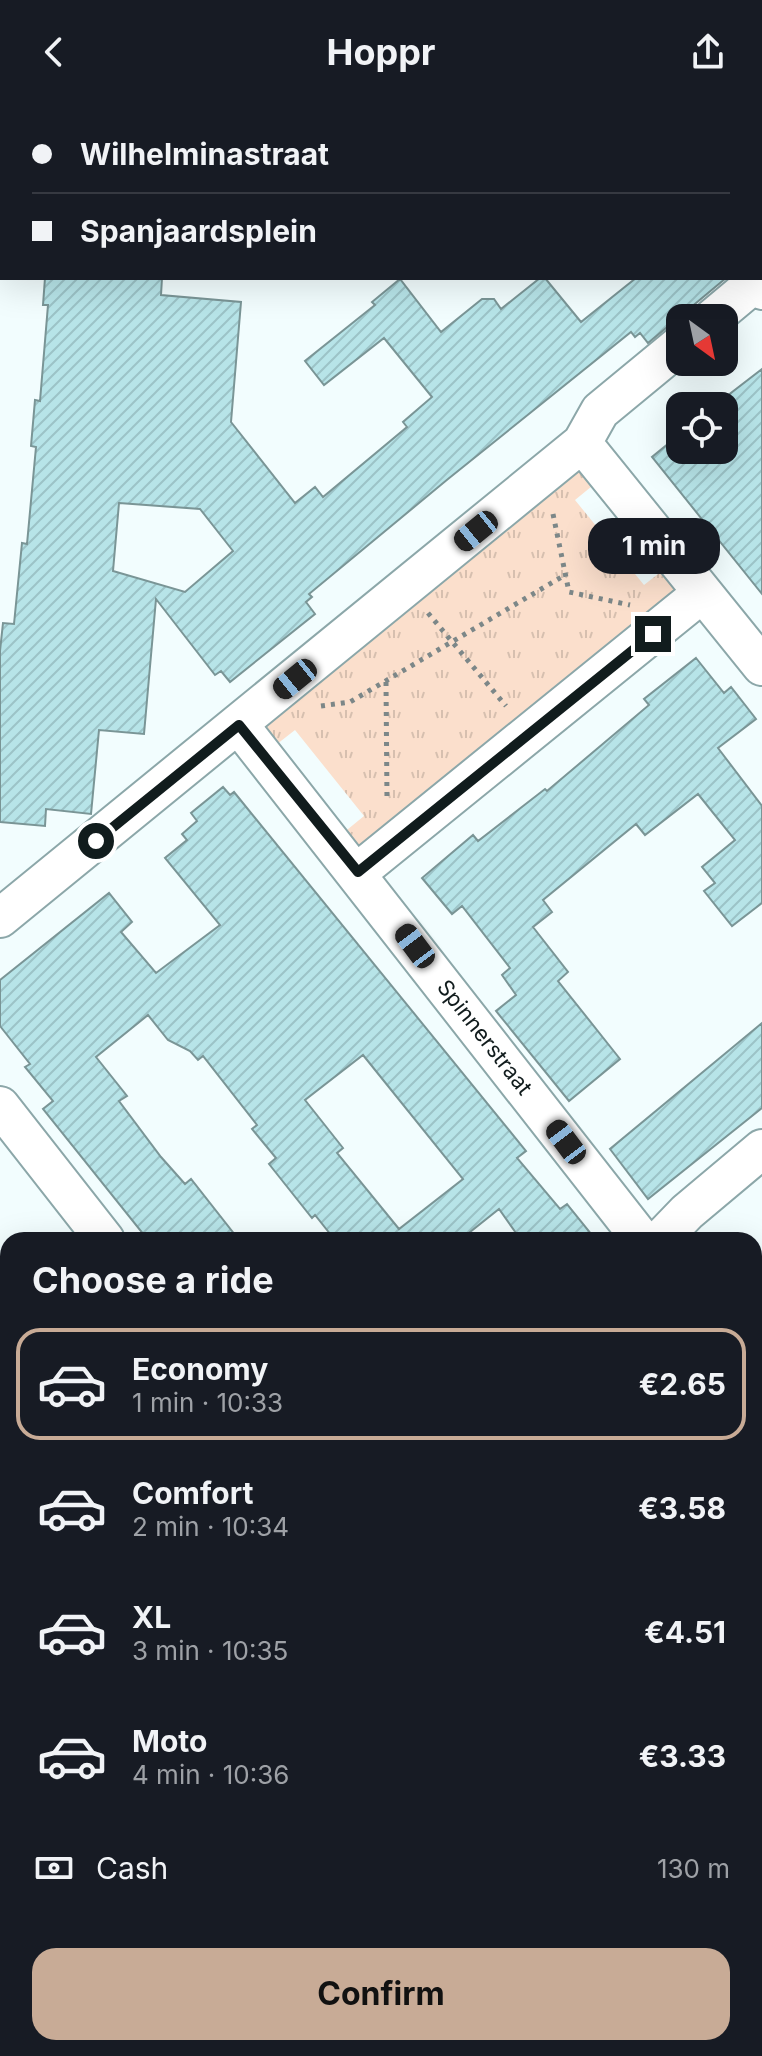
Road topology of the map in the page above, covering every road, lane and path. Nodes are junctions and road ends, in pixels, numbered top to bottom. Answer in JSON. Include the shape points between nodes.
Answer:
{"nodes":[{"id":1,"x":762,"y":290,"type":"edge"},
{"id":2,"x":730,"y":304,"type":"edge"},
{"id":3,"x":666,"y":357,"type":"edge"},
{"id":4,"x":582,"y":443,"type":"junction"},
{"id":5,"x":545,"y":474,"type":"junction"},
{"id":6,"x":565,"y":575,"type":"junction"},
{"id":7,"x":407,"y":587,"type":"junction"},
{"id":8,"x":689,"y":604,"type":"junction"},
{"id":9,"x":452,"y":641,"type":"junction"},
{"id":10,"x":762,"y":666,"type":"edge"},
{"id":11,"x":386,"y":681,"type":"junction"},
{"id":12,"x":245,"y":720,"type":"junction"},
{"id":13,"x":530,"y":734,"type":"junction"},
{"id":14,"x":372,"y":862,"type":"junction"},
{"id":15,"x":0,"y":918,"type":"edge"},
{"id":16,"x":0,"y":1106,"type":"edge"},
{"id":17,"x":762,"y":1149,"type":"edge"},
{"id":18,"x":99,"y":1232,"type":"edge"},
{"id":19,"x":636,"y":1232,"type":"edge"},
{"id":20,"x":668,"y":1232,"type":"edge"}],
"edges":[{"from":1,"to":2,"type":"street","via":[[756,282]]},
{"from":3,"to":4,"type":"street","via":[[600,411]]},
{"from":4,"to":5,"type":"street"},
{"from":4,"to":8,"type":"street"},
{"from":5,"to":6,"type":"path"},
{"from":5,"to":7,"type":"street"},
{"from":6,"to":8,"type":"path","via":[[569,592]]},
{"from":6,"to":9,"type":"path"},
{"from":7,"to":9,"type":"path"},
{"from":7,"to":12,"type":"street"},
{"from":8,"to":10,"type":"street"},
{"from":8,"to":13,"type":"street"},
{"from":9,"to":11,"type":"path"},
{"from":9,"to":13,"type":"path"},
{"from":11,"to":12,"type":"path","via":[[350,702]]},
{"from":11,"to":14,"type":"path"},
{"from":12,"to":14,"type":"street","name":"Spinnerstraat"},
{"from":12,"to":15,"type":"street"},
{"from":13,"to":14,"type":"street"},
{"from":14,"to":19,"type":"street","name":"Spinnerstraat"},
{"from":16,"to":18,"type":"street"},
{"from":17,"to":20,"type":"street"}]}
